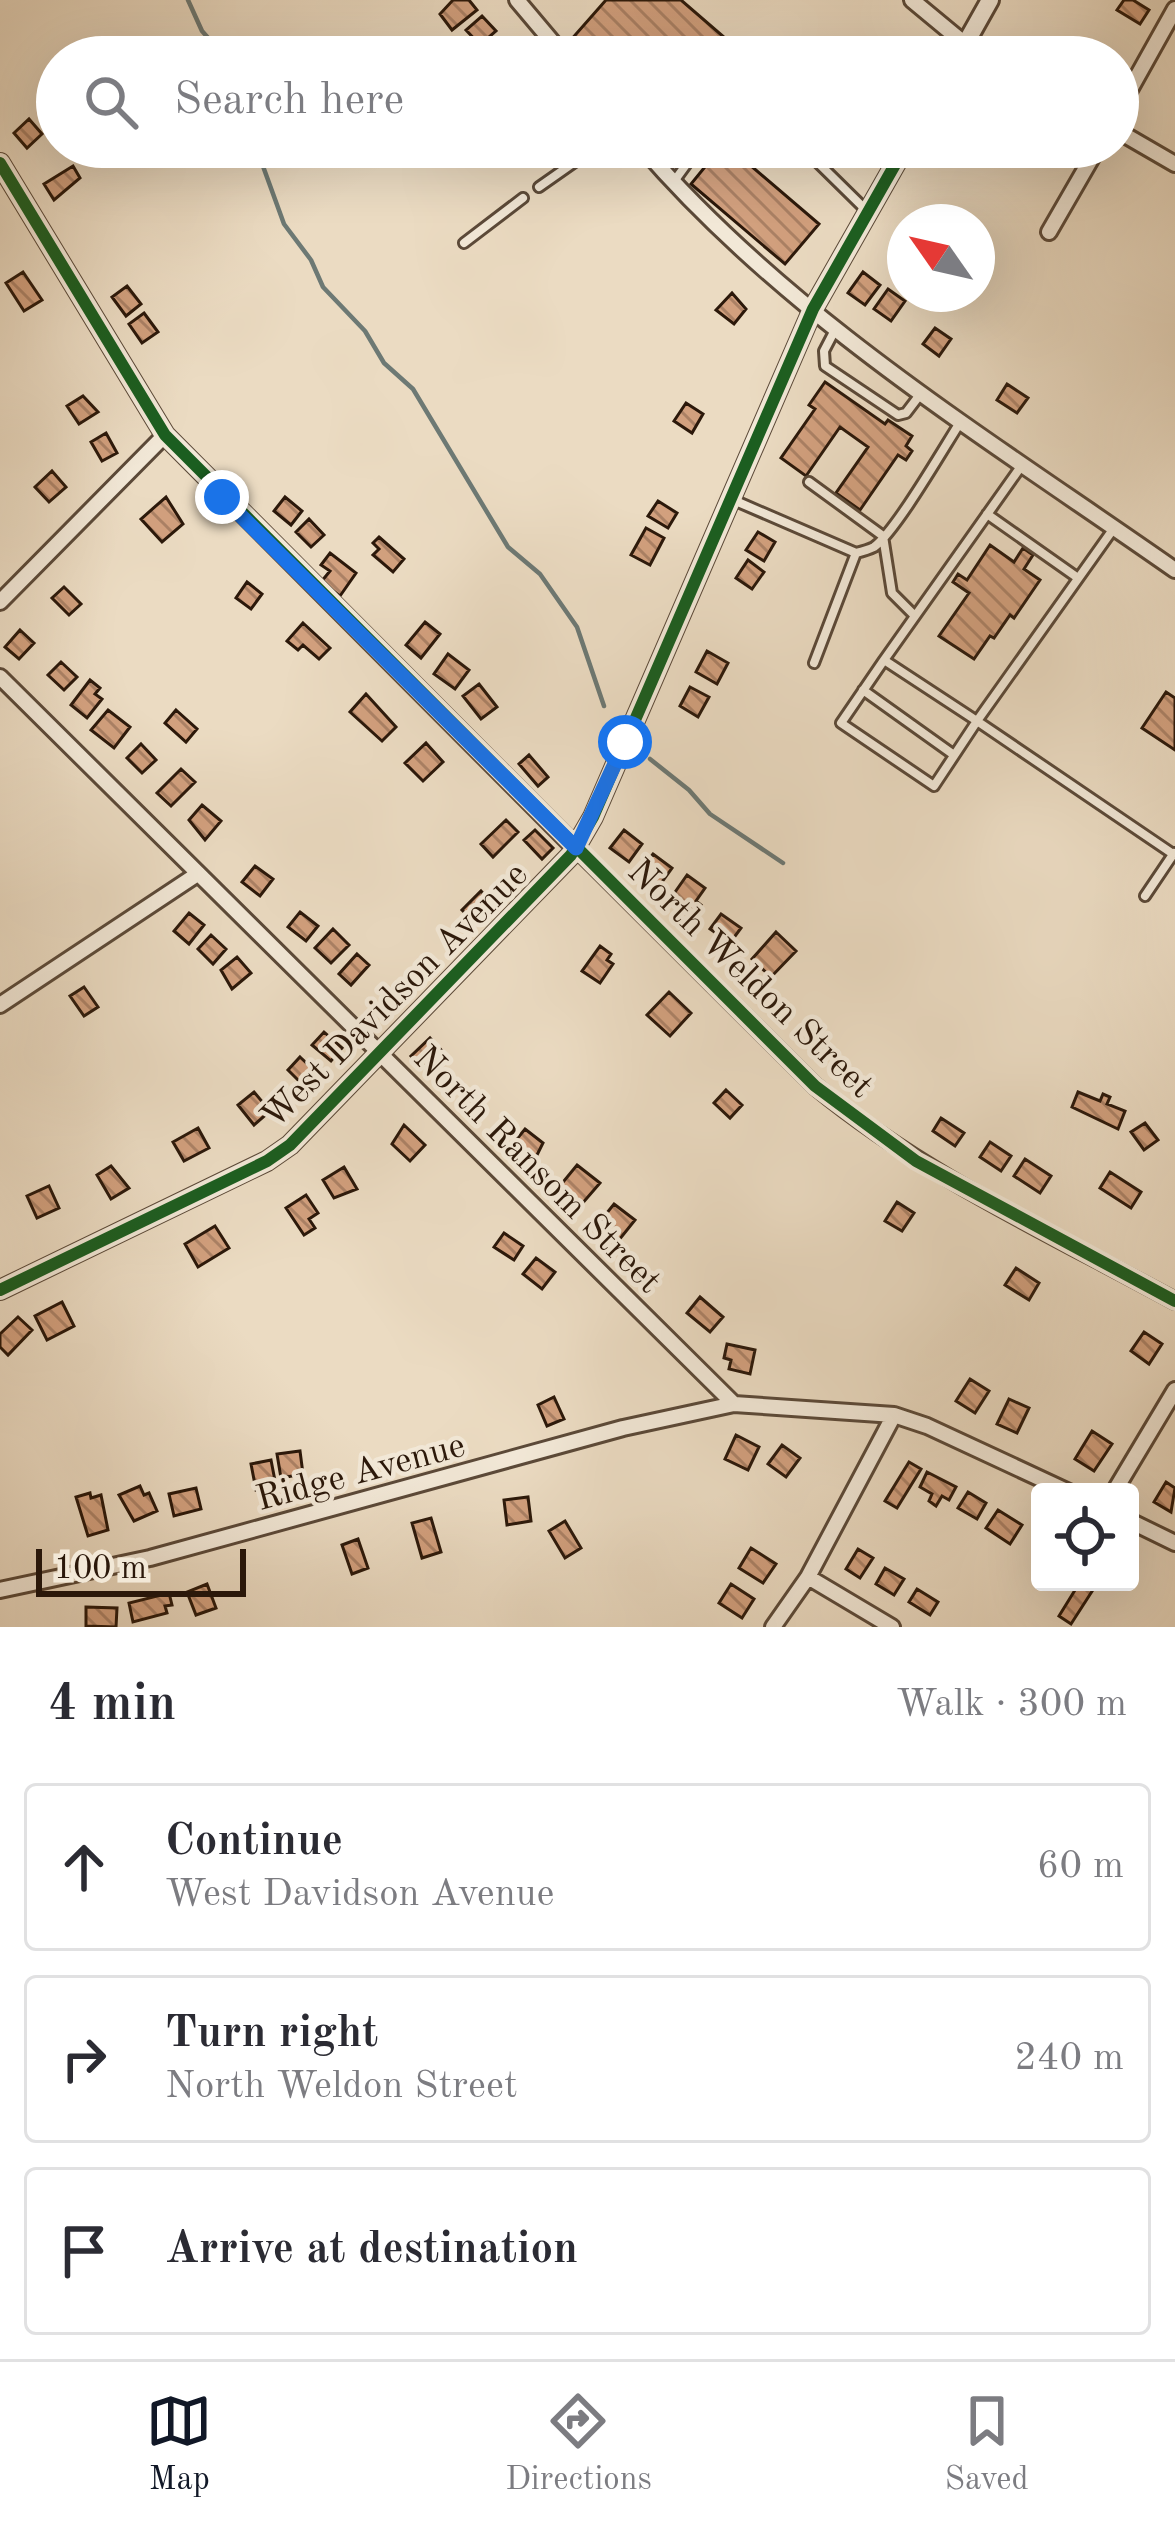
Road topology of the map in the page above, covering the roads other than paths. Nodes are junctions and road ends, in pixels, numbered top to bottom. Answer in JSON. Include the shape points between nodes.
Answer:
{"nodes":[{"id":1,"x":517,"y":0,"type":"edge"},
{"id":2,"x":912,"y":0,"type":"edge"},
{"id":3,"x":990,"y":0,"type":"edge"},
{"id":4,"x":1175,"y":9,"type":"edge"},
{"id":5,"x":547,"y":36,"type":"edge"},
{"id":6,"x":948,"y":36,"type":"edge"},
{"id":7,"x":970,"y":36,"type":"edge"},
{"id":8,"x":1139,"y":73,"type":"edge"},
{"id":9,"x":1139,"y":143,"type":"edge"},
{"id":10,"x":0,"y":164,"type":"edge"},
{"id":11,"x":1175,"y":164,"type":"edge"},
{"id":12,"x":567,"y":168,"type":"edge"},
{"id":13,"x":661,"y":168,"type":"edge"},
{"id":14,"x":683,"y":168,"type":"edge"},
{"id":15,"x":823,"y":168,"type":"edge"},
{"id":16,"x":893,"y":168,"type":"edge"},
{"id":17,"x":1086,"y":168,"type":"edge"},
{"id":18,"x":673,"y":182,"type":"junction"},
{"id":19,"x":539,"y":188,"type":"dead end"},
{"id":20,"x":523,"y":198,"type":"dead end"},
{"id":21,"x":868,"y":212,"type":"junction"},
{"id":22,"x":1049,"y":232,"type":"dead end"},
{"id":23,"x":464,"y":243,"type":"dead end"},
{"id":24,"x":812,"y":309,"type":"junction"},
{"id":25,"x":836,"y":327,"type":"junction"},
{"id":26,"x":922,"y":392,"type":"junction"},
{"id":27,"x":961,"y":422,"type":"junction"},
{"id":28,"x":165,"y":436,"type":"junction"},
{"id":29,"x":1023,"y":464,"type":"junction"},
{"id":30,"x":809,"y":482,"type":"dead end"},
{"id":31,"x":730,"y":499,"type":"junction"},
{"id":32,"x":987,"y":514,"type":"junction"},
{"id":33,"x":1114,"y":528,"type":"junction"},
{"id":34,"x":883,"y":536,"type":"junction"},
{"id":35,"x":856,"y":553,"type":"junction"},
{"id":36,"x":1175,"y":570,"type":"edge"},
{"id":37,"x":1078,"y":578,"type":"junction"},
{"id":38,"x":0,"y":602,"type":"edge"},
{"id":39,"x":915,"y":616,"type":"junction"},
{"id":40,"x":884,"y":660,"type":"junction"},
{"id":41,"x":814,"y":663,"type":"dead end"},
{"id":42,"x":0,"y":677,"type":"edge"},
{"id":43,"x":863,"y":690,"type":"junction"},
{"id":44,"x":977,"y":721,"type":"junction"},
{"id":45,"x":954,"y":755,"type":"junction"},
{"id":46,"x":576,"y":848,"type":"junction"},
{"id":47,"x":1174,"y":853,"type":"edge"},
{"id":48,"x":196,"y":875,"type":"junction"},
{"id":49,"x":1145,"y":896,"type":"dead end"},
{"id":50,"x":0,"y":1005,"type":"edge"},
{"id":51,"x":381,"y":1054,"type":"junction"},
{"id":52,"x":0,"y":1290,"type":"edge"},
{"id":53,"x":1175,"y":1300,"type":"edge"},
{"id":54,"x":1175,"y":1390,"type":"edge"},
{"id":55,"x":734,"y":1404,"type":"junction"},
{"id":56,"x":894,"y":1415,"type":"junction"},
{"id":57,"x":1050,"y":1483,"type":"edge"},
{"id":58,"x":1119,"y":1483,"type":"edge"},
{"id":59,"x":1139,"y":1525,"type":"edge"},
{"id":60,"x":1175,"y":1543,"type":"edge"},
{"id":61,"x":808,"y":1577,"type":"junction"},
{"id":62,"x":0,"y":1590,"type":"edge"},
{"id":63,"x":773,"y":1627,"type":"edge"},
{"id":64,"x":892,"y":1627,"type":"edge"}],
"edges":[{"from":1,"to":5,"type":"street"},
{"from":2,"to":6,"type":"street"},
{"from":3,"to":7,"type":"street"},
{"from":4,"to":8,"type":"street"},
{"from":9,"to":11,"type":"street"},
{"from":10,"to":28,"type":"street","name":"North Weldon Street"},
{"from":12,"to":19,"type":"lane"},
{"from":13,"to":18,"type":"street"},
{"from":14,"to":18,"type":"lane"},
{"from":15,"to":21,"type":"lane"},
{"from":16,"to":21,"type":"street","name":"West Davidson Avenue"},
{"from":17,"to":22,"type":"street"},
{"from":18,"to":24,"type":"street"},
{"from":20,"to":23,"type":"lane"},
{"from":21,"to":24,"type":"street","name":"West Davidson Avenue"},
{"from":24,"to":25,"type":"street"},
{"from":24,"to":31,"type":"street","name":"West Davidson Avenue"},
{"from":25,"to":26,"type":"street"},
{"from":25,"to":26,"type":"lane","via":[[825,366],[898,415]]},
{"from":26,"to":27,"type":"street"},
{"from":27,"to":29,"type":"street"},
{"from":27,"to":34,"type":"lane"},
{"from":28,"to":38,"type":"street"},
{"from":28,"to":46,"type":"street","name":"North Weldon Street"},
{"from":29,"to":32,"type":"lane"},
{"from":29,"to":33,"type":"street"},
{"from":30,"to":34,"type":"lane"},
{"from":31,"to":35,"type":"lane"},
{"from":31,"to":46,"type":"street","name":"West Davidson Avenue"},
{"from":32,"to":37,"type":"lane"},
{"from":32,"to":39,"type":"lane"},
{"from":33,"to":36,"type":"street"},
{"from":33,"to":37,"type":"lane"},
{"from":34,"to":35,"type":"lane"},
{"from":34,"to":39,"type":"lane","via":[[892,593]]},
{"from":35,"to":41,"type":"lane"},
{"from":37,"to":44,"type":"lane"},
{"from":39,"to":40,"type":"lane"},
{"from":40,"to":43,"type":"lane"},
{"from":40,"to":44,"type":"lane"},
{"from":42,"to":48,"type":"street","name":"North Ransom Street"},
{"from":43,"to":45,"type":"lane"},
{"from":43,"to":45,"type":"lane","via":[[841,723],[934,786]]},
{"from":44,"to":45,"type":"lane"},
{"from":44,"to":47,"type":"lane"},
{"from":46,"to":51,"type":"street","name":"West Davidson Avenue"},
{"from":46,"to":53,"type":"street","name":"North Weldon Street","via":[[857,1121]]},
{"from":47,"to":49,"type":"lane"},
{"from":48,"to":50,"type":"street"},
{"from":48,"to":51,"type":"street","name":"North Ransom Street"},
{"from":51,"to":52,"type":"street","name":"West Davidson Avenue","via":[[267,1161]]},
{"from":51,"to":55,"type":"street","name":"North Ransom Street"},
{"from":54,"to":58,"type":"street"},
{"from":55,"to":56,"type":"street"},
{"from":55,"to":62,"type":"street","name":"Ridge Avenue"},
{"from":56,"to":57,"type":"street"},
{"from":56,"to":61,"type":"street"},
{"from":59,"to":60,"type":"street"},
{"from":61,"to":63,"type":"street"},
{"from":61,"to":64,"type":"street"}]}
